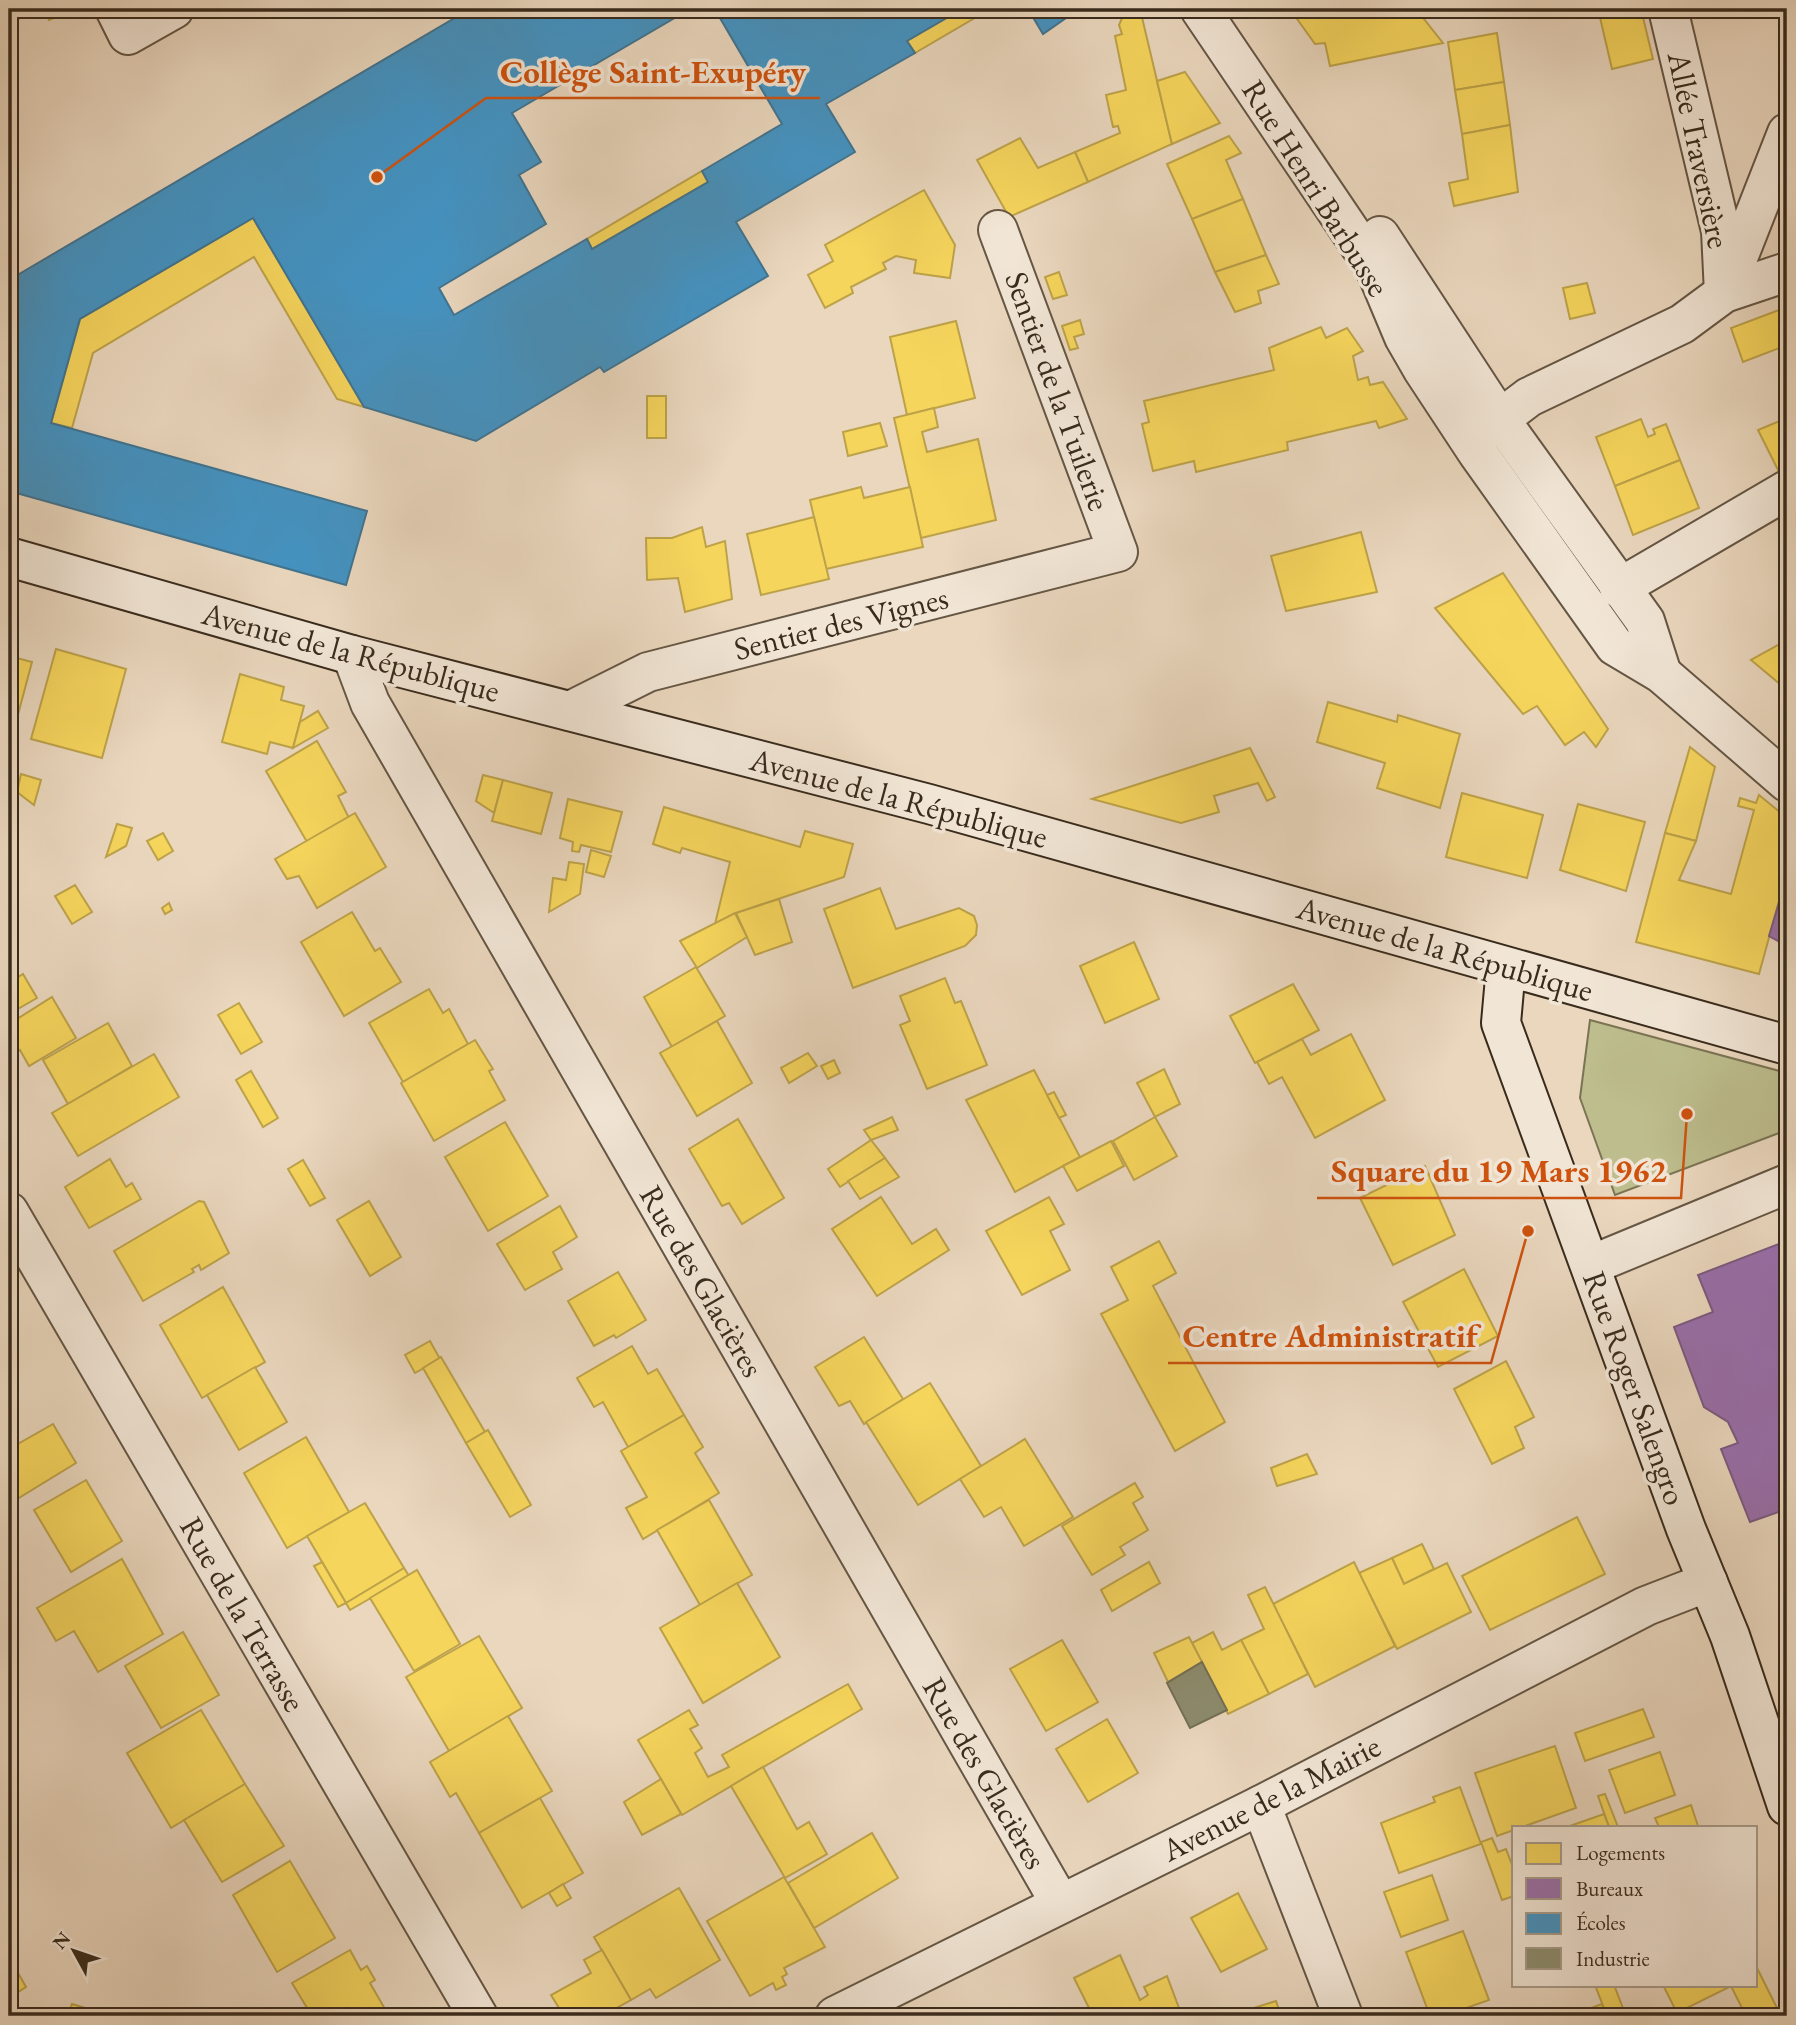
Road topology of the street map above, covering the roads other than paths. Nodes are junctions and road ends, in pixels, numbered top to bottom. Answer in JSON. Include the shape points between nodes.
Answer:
{"nodes":[{"id":1,"x":115,"y":9,"type":"edge"},
{"id":2,"x":174,"y":9,"type":"edge"},
{"id":3,"x":1200,"y":9,"type":"edge"},
{"id":4,"x":1228,"y":9,"type":"edge"},
{"id":5,"x":1668,"y":9,"type":"edge"},
{"id":6,"x":1787,"y":133,"type":"edge"},
{"id":7,"x":998,"y":230,"type":"dead end"},
{"id":8,"x":1787,"y":272,"type":"edge"},
{"id":9,"x":1724,"y":293,"type":"junction"},
{"id":10,"x":1485,"y":430,"type":"junction"},
{"id":11,"x":1787,"y":490,"type":"edge"},
{"id":12,"x":1118,"y":552,"type":"joint"},
{"id":13,"x":9,"y":557,"type":"edge"},
{"id":14,"x":1619,"y":588,"type":"junction"},
{"id":15,"x":352,"y":655,"type":"junction"},
{"id":16,"x":1662,"y":674,"type":"junction"},
{"id":17,"x":570,"y":711,"type":"junction"},
{"id":18,"x":1787,"y":782,"type":"edge"},
{"id":19,"x":1506,"y":967,"type":"junction"},
{"id":20,"x":1787,"y":1045,"type":"edge"},
{"id":21,"x":1787,"y":1184,"type":"edge"},
{"id":22,"x":9,"y":1212,"type":"edge"},
{"id":23,"x":1591,"y":1265,"type":"junction"},
{"id":24,"x":1708,"y":1582,"type":"junction"},
{"id":25,"x":1261,"y":1805,"type":"junction"},
{"id":26,"x":1787,"y":1806,"type":"edge"},
{"id":27,"x":1060,"y":1903,"type":"junction"},
{"id":28,"x":839,"y":2015,"type":"edge"},
{"id":29,"x":478,"y":2016,"type":"edge"},
{"id":30,"x":1343,"y":2016,"type":"edge"}],
"edges":[{"from":1,"to":2,"type":"street","via":[[128,35]]},
{"from":3,"to":10,"type":"street","name":"Rue Henri Barbusse","via":[[1375,268],[1404,337]]},
{"from":4,"to":10,"type":"street","name":"Rue Henri Barbusse"},
{"from":5,"to":9,"type":"street","name":"Allée Traversière","via":[[1721,230]]},
{"from":6,"to":9,"type":"street"},
{"from":7,"to":12,"type":"street","name":"Sentier de la Tuilerie"},
{"from":8,"to":9,"type":"street"},
{"from":9,"to":10,"type":"street","via":[[1682,324],[1529,397]]},
{"from":10,"to":14,"type":"street","name":"Rue Henri Barbusse"},
{"from":10,"to":16,"type":"street","name":"Rue Henri Barbusse","via":[[1615,646]]},
{"from":11,"to":14,"type":"street"},
{"from":12,"to":17,"type":"street","name":"Sentier des Vignes","via":[[648,672]]},
{"from":13,"to":15,"type":"street","name":"Avenue de la République"},
{"from":14,"to":16,"type":"street","name":"Rue Henri Barbusse","via":[[1644,621]]},
{"from":15,"to":17,"type":"street","name":"Avenue de la République"},
{"from":15,"to":27,"type":"street","name":"Rue des Glacières","via":[[377,715]]},
{"from":16,"to":18,"type":"street","name":"Rue Henri Barbusse"},
{"from":17,"to":19,"type":"street","name":"Avenue de la République","via":[[929,804]]},
{"from":19,"to":20,"type":"street","name":"Avenue de la République"},
{"from":19,"to":23,"type":"street","name":"Rue Roger Salengro","via":[[1501,1023]]},
{"from":21,"to":23,"type":"street"},
{"from":22,"to":29,"type":"street","name":"Rue de la Terrasse"},
{"from":23,"to":24,"type":"street","name":"Rue Roger Salengro"},
{"from":24,"to":25,"type":"street","name":"Avenue de la Mairie","via":[[1646,1606]]},
{"from":24,"to":26,"type":"street","name":"Rue Roger Salengro"},
{"from":25,"to":27,"type":"street","name":"Avenue de la Mairie"},
{"from":25,"to":30,"type":"street"},
{"from":27,"to":28,"type":"street","name":"Avenue de la Mairie"}]}
